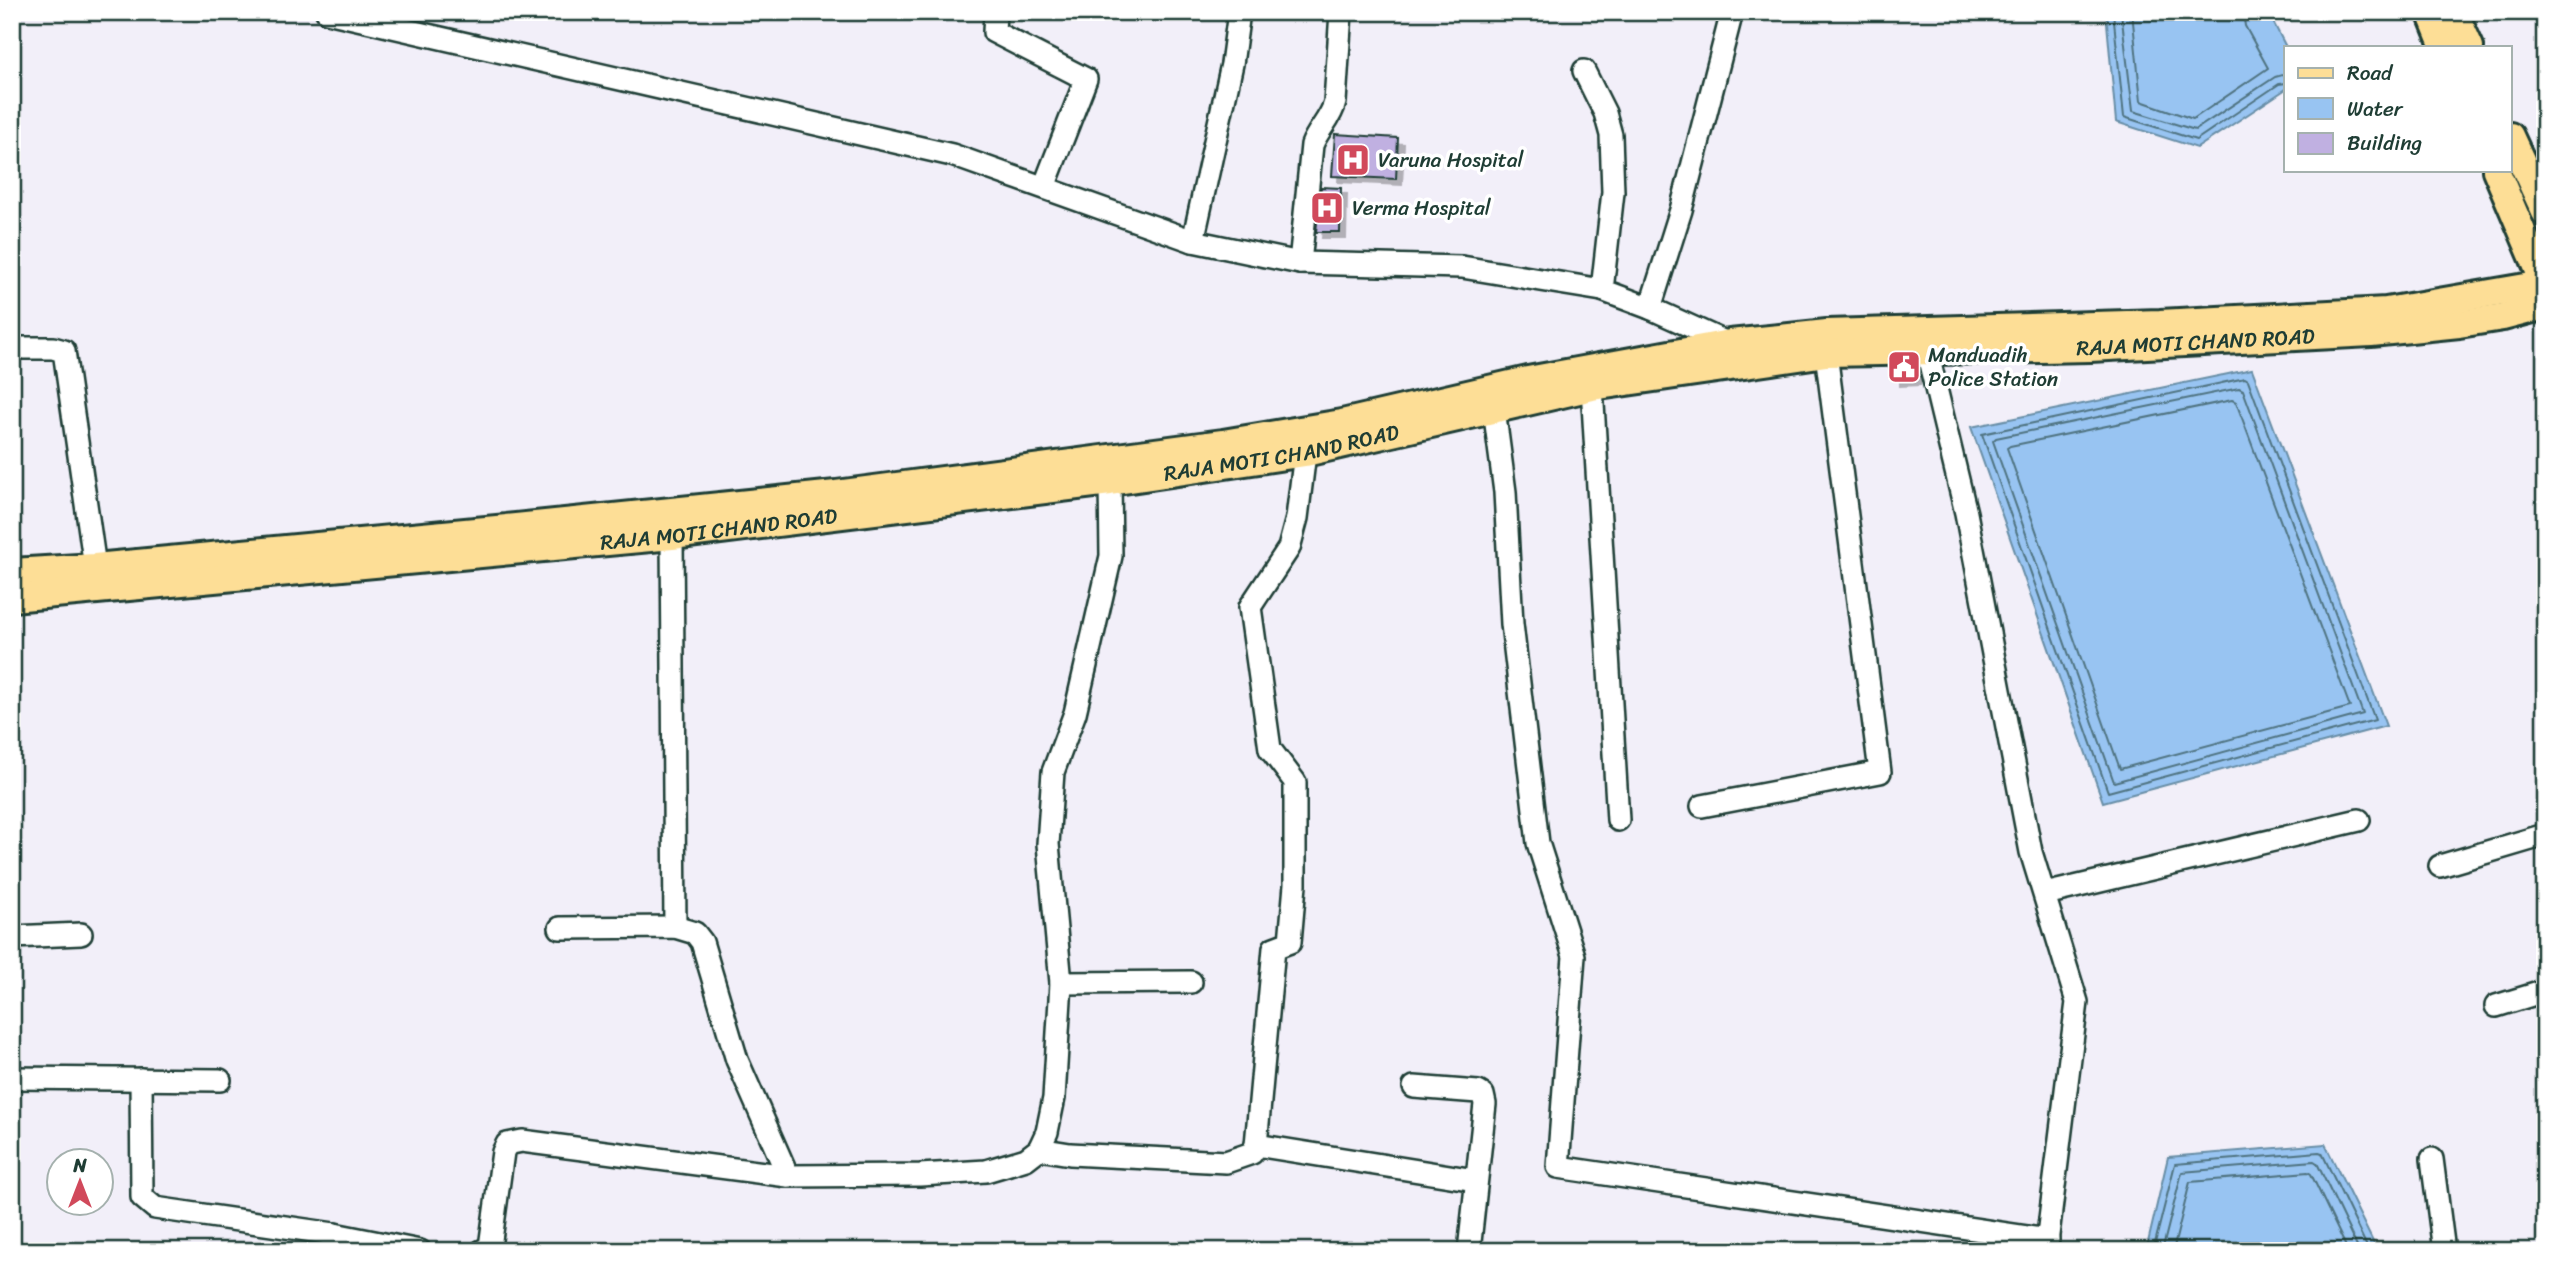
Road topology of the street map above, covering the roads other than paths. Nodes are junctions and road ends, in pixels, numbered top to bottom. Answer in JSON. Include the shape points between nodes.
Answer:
{"nodes":[{"id":1,"x":327,"y":12,"type":"edge"},
{"id":2,"x":995,"y":12,"type":"edge"},
{"id":3,"x":1239,"y":12,"type":"edge"},
{"id":4,"x":1341,"y":12,"type":"edge"},
{"id":5,"x":1732,"y":12,"type":"edge"},
{"id":6,"x":2430,"y":12,"type":"edge"},
{"id":7,"x":2454,"y":12,"type":"edge"},
{"id":8,"x":2444,"y":46,"type":"edge"},
{"id":9,"x":2470,"y":46,"type":"edge"},
{"id":10,"x":1584,"y":71,"type":"dead end"},
{"id":11,"x":2512,"y":140,"type":"edge"},
{"id":12,"x":2497,"y":172,"type":"edge"},
{"id":13,"x":1044,"y":187,"type":"junction"},
{"id":14,"x":2545,"y":212,"type":"edge"},
{"id":15,"x":1193,"y":241,"type":"junction"},
{"id":16,"x":1300,"y":263,"type":"junction"},
{"id":17,"x":2544,"y":284,"type":"edge"},
{"id":18,"x":1602,"y":290,"type":"junction"},
{"id":19,"x":2545,"y":306,"type":"edge"},
{"id":20,"x":1650,"y":308,"type":"junction"},
{"id":21,"x":1730,"y":343,"type":"junction"},
{"id":22,"x":12,"y":348,"type":"edge"},
{"id":23,"x":1927,"y":351,"type":"junction"},
{"id":24,"x":1826,"y":353,"type":"junction"},
{"id":25,"x":1753,"y":363,"type":"junction"},
{"id":26,"x":1592,"y":387,"type":"junction"},
{"id":27,"x":1494,"y":409,"type":"junction"},
{"id":28,"x":1306,"y":453,"type":"junction"},
{"id":29,"x":1110,"y":482,"type":"junction"},
{"id":30,"x":671,"y":536,"type":"junction"},
{"id":31,"x":95,"y":567,"type":"junction"},
{"id":32,"x":12,"y":572,"type":"edge"},
{"id":33,"x":12,"y":598,"type":"edge"},
{"id":34,"x":1702,"y":806,"type":"dead end"},
{"id":35,"x":1618,"y":820,"type":"dead end"},
{"id":36,"x":2359,"y":820,"type":"dead end"},
{"id":37,"x":2545,"y":835,"type":"edge"},
{"id":38,"x":2440,"y":866,"type":"dead end"},
{"id":39,"x":2045,"y":894,"type":"junction"},
{"id":40,"x":675,"y":927,"type":"junction"},
{"id":41,"x":560,"y":928,"type":"dead end"},
{"id":42,"x":81,"y":934,"type":"dead end"},
{"id":43,"x":12,"y":937,"type":"edge"},
{"id":44,"x":1191,"y":982,"type":"dead end"},
{"id":45,"x":1061,"y":983,"type":"junction"},
{"id":46,"x":2545,"y":991,"type":"edge"},
{"id":47,"x":2496,"y":1006,"type":"dead end"},
{"id":48,"x":12,"y":1078,"type":"edge"},
{"id":49,"x":141,"y":1079,"type":"junction"},
{"id":50,"x":220,"y":1080,"type":"dead end"},
{"id":51,"x":1414,"y":1087,"type":"dead end"},
{"id":52,"x":1256,"y":1145,"type":"junction"},
{"id":53,"x":1039,"y":1149,"type":"junction"},
{"id":54,"x":2432,"y":1159,"type":"dead end"},
{"id":55,"x":788,"y":1176,"type":"junction"},
{"id":56,"x":1475,"y":1180,"type":"junction"},
{"id":57,"x":333,"y":1242,"type":"edge"},
{"id":58,"x":2047,"y":1246,"type":"edge"},
{"id":59,"x":395,"y":1248,"type":"edge"},
{"id":60,"x":421,"y":1251,"type":"edge"},
{"id":61,"x":482,"y":1251,"type":"edge"},
{"id":62,"x":1469,"y":1251,"type":"edge"},
{"id":63,"x":2444,"y":1251,"type":"edge"}],
"edges":[{"from":1,"to":13,"type":"street","via":[[951,155]]},
{"from":2,"to":13,"type":"street","via":[[994,32],[1086,79]]},
{"from":3,"to":15,"type":"street"},
{"from":4,"to":16,"type":"street","via":[[1335,102],[1312,145]]},
{"from":5,"to":20,"type":"street","via":[[1681,210]]},
{"from":6,"to":8,"type":"main road"},
{"from":7,"to":9,"type":"main road"},
{"from":10,"to":18,"type":"street","via":[[1611,135],[1613,191]]},
{"from":11,"to":14,"type":"main road"},
{"from":12,"to":17,"type":"main road"},
{"from":13,"to":15,"type":"street"},
{"from":15,"to":16,"type":"street"},
{"from":16,"to":18,"type":"street","via":[[1462,267]]},
{"from":17,"to":21,"type":"main road","via":[[2386,311],[1854,332]]},
{"from":18,"to":20,"type":"street"},
{"from":19,"to":23,"type":"main road","name":"RAJA MOTI CHAND ROAD","via":[[2459,324],[2371,333],[2104,348]]},
{"from":20,"to":21,"type":"street"},
{"from":21,"to":25,"type":"street"},
{"from":21,"to":31,"type":"main road","via":[[1528,380],[1342,423],[1209,445],[836,494]]},
{"from":22,"to":31,"type":"street","via":[[64,351]]},
{"from":23,"to":24,"type":"main road","name":"RAJA MOTI CHAND ROAD"},
{"from":23,"to":39,"type":"street","via":[[1966,513],[2031,852]]},
{"from":24,"to":25,"type":"main road","name":"RAJA MOTI CHAND ROAD"},
{"from":24,"to":34,"type":"street","via":[[1880,772]]},
{"from":25,"to":26,"type":"main road","name":"RAJA MOTI CHAND ROAD"},
{"from":26,"to":27,"type":"main road","name":"RAJA MOTI CHAND ROAD"},
{"from":26,"to":35,"type":"street"},
{"from":27,"to":28,"type":"main road","name":"RAJA MOTI CHAND ROAD"},
{"from":27,"to":58,"type":"street","via":[[1505,492],[1512,624],[1538,843],[1574,956],[1558,1167]]},
{"from":28,"to":29,"type":"main road","name":"RAJA MOTI CHAND ROAD"},
{"from":28,"to":52,"type":"street","via":[[1289,548],[1250,607],[1270,748],[1295,782],[1290,942],[1274,948]]},
{"from":29,"to":30,"type":"main road","name":"RAJA MOTI CHAND ROAD"},
{"from":29,"to":45,"type":"street","via":[[1111,556],[1075,713],[1053,772],[1048,844]]},
{"from":30,"to":33,"type":"main road","name":"RAJA MOTI CHAND ROAD"},
{"from":30,"to":40,"type":"street"},
{"from":31,"to":32,"type":"main road"},
{"from":36,"to":39,"type":"street"},
{"from":37,"to":38,"type":"street"},
{"from":39,"to":58,"type":"street","via":[[2077,1002]]},
{"from":40,"to":41,"type":"street"},
{"from":40,"to":55,"type":"street","via":[[695,933],[702,942],[737,1060]]},
{"from":42,"to":43,"type":"street"},
{"from":44,"to":45,"type":"street"},
{"from":45,"to":53,"type":"street","via":[[1054,1098]]},
{"from":46,"to":47,"type":"street"},
{"from":48,"to":49,"type":"street"},
{"from":49,"to":50,"type":"street"},
{"from":49,"to":57,"type":"street","via":[[142,1197],[146,1203]]},
{"from":51,"to":56,"type":"street","via":[[1483,1095]]},
{"from":52,"to":53,"type":"street","via":[[1252,1153],[1226,1162]]},
{"from":52,"to":56,"type":"street"},
{"from":53,"to":55,"type":"street","via":[[1026,1159],[986,1171]]},
{"from":54,"to":63,"type":"street"},
{"from":55,"to":61,"type":"street","via":[[522,1141],[507,1144],[489,1247]]},
{"from":56,"to":62,"type":"street"},
{"from":57,"to":59,"type":"street"},
{"from":59,"to":60,"type":"street"}]}
